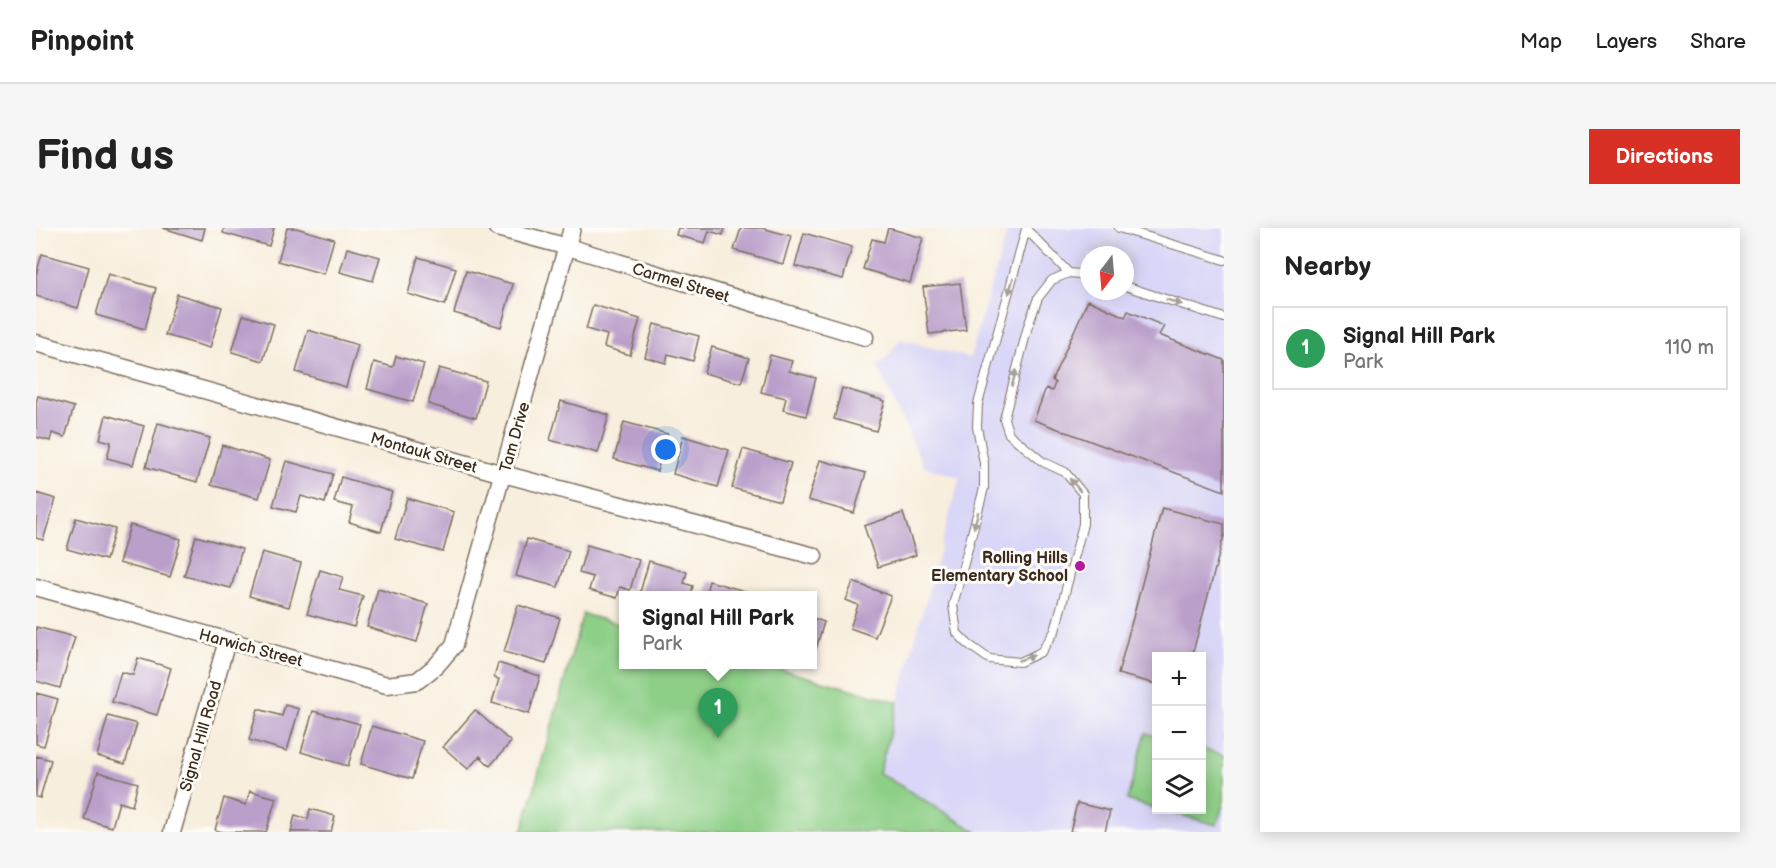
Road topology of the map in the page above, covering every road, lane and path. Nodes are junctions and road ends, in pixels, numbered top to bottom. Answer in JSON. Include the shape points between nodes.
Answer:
{"nodes":[{"id":1,"x":497,"y":228,"type":"edge"},
{"id":2,"x":572,"y":228,"type":"edge"},
{"id":3,"x":1119,"y":228,"type":"edge"},
{"id":4,"x":1027,"y":229,"type":"edge"},
{"id":5,"x":568,"y":247,"type":"junction"},
{"id":6,"x":1224,"y":260,"type":"edge"},
{"id":7,"x":1069,"y":273,"type":"junction"},
{"id":8,"x":1080,"y":274,"type":"edge"},
{"id":9,"x":1134,"y":289,"type":"edge"},
{"id":10,"x":1224,"y":318,"type":"edge"},
{"id":11,"x":865,"y":337,"type":"dead end"},
{"id":12,"x":36,"y":343,"type":"edge"},
{"id":13,"x":504,"y":474,"type":"junction"},
{"id":14,"x":814,"y":556,"type":"dead end"},
{"id":15,"x":36,"y":587,"type":"edge"},
{"id":16,"x":227,"y":641,"type":"junction"},
{"id":17,"x":454,"y":645,"type":"joint"},
{"id":18,"x":172,"y":832,"type":"edge"}],
"edges":[{"from":1,"to":5,"type":"street","name":"Carmel Street"},
{"from":2,"to":5,"type":"street","name":"Tam Drive"},
{"from":3,"to":6,"type":"lane"},
{"from":4,"to":7,"type":"lane"},
{"from":4,"to":7,"type":"lane","one_way":true,"via":[[978,404],[976,427],[984,463],[984,488],[953,605],[957,633],[989,659],[1020,662],[1041,652],[1054,631],[1083,524],[1083,494],[1065,472],[1043,462],[1009,434],[1004,419],[1038,298],[1052,280]]},
{"from":5,"to":11,"type":"street","name":"Carmel Street"},
{"from":5,"to":13,"type":"street","name":"Tam Drive"},
{"from":7,"to":8,"type":"lane"},
{"from":9,"to":10,"type":"lane","one_way":true},
{"from":12,"to":13,"type":"street","name":"Montauk Street"},
{"from":13,"to":14,"type":"street","name":"Montauk Street"},
{"from":13,"to":17,"type":"street","name":"Tam Drive"},
{"from":15,"to":16,"type":"street","name":"Harwich Street"},
{"from":16,"to":17,"type":"street","name":"Harwich Street","via":[[387,685],[417,681]]},
{"from":16,"to":18,"type":"street","name":"Signal Hill Road"}]}
